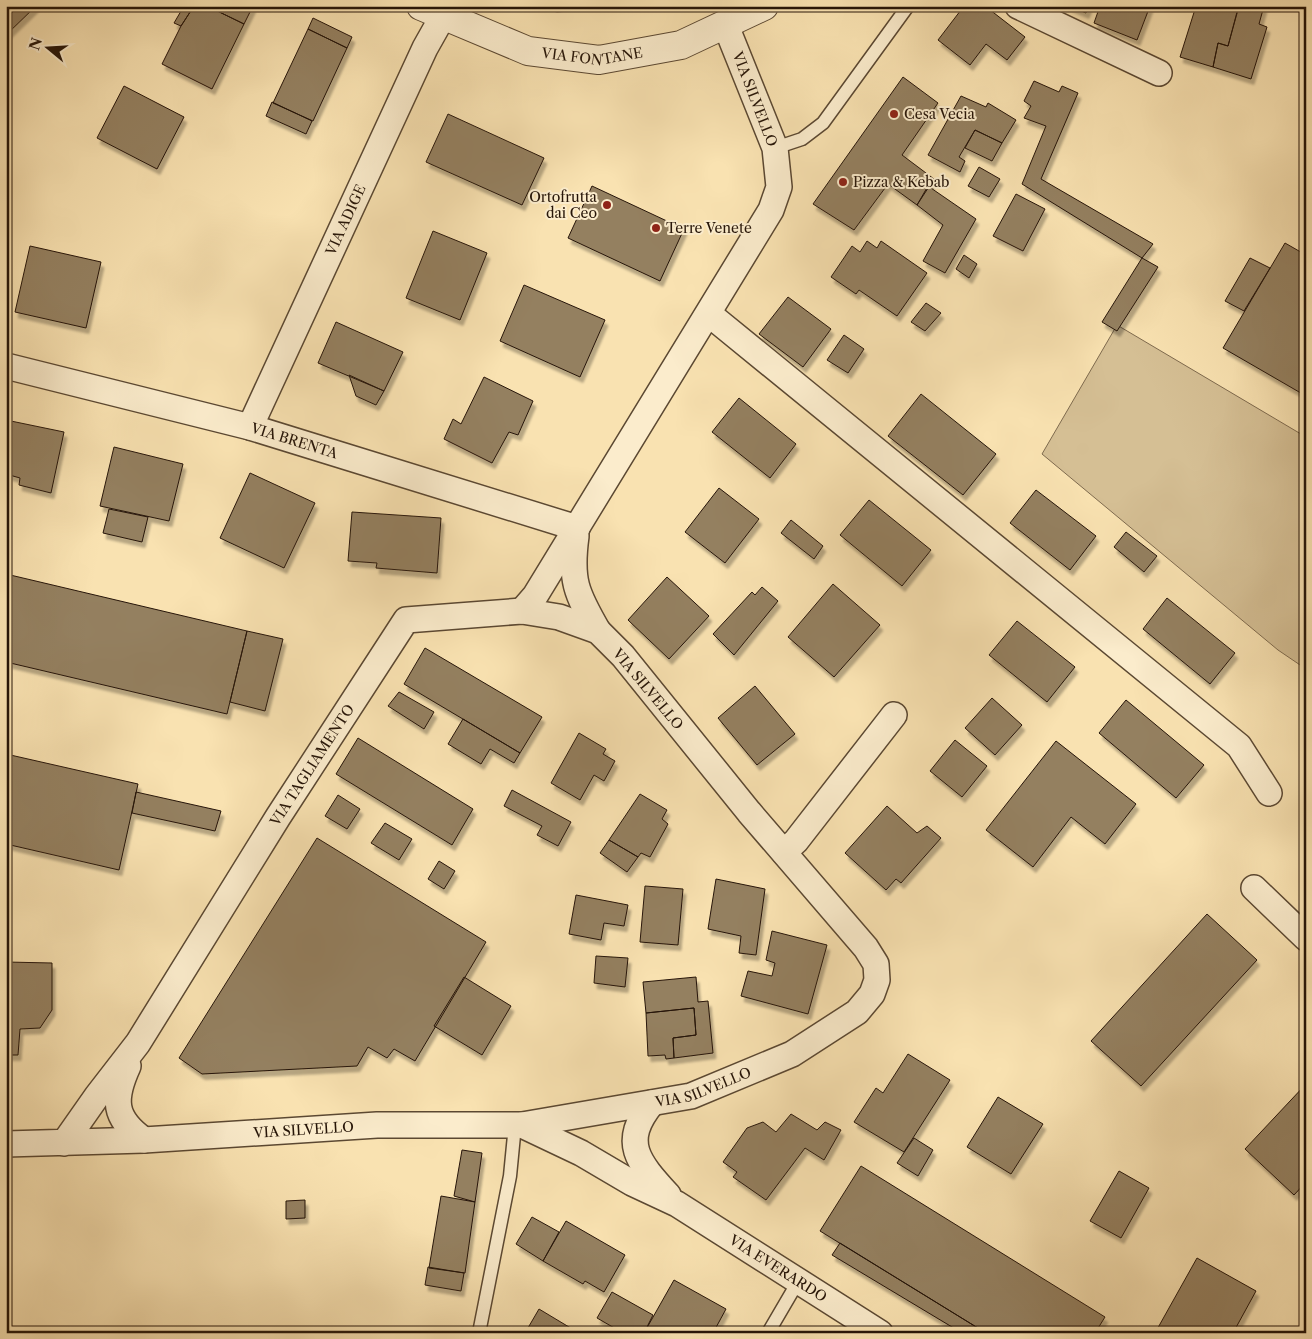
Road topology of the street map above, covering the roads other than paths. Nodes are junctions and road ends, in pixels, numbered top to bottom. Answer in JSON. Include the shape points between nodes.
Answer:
{"nodes":[{"id":1,"x":764,"y":6,"type":"edge"},
{"id":2,"x":908,"y":6,"type":"edge"},
{"id":3,"x":1018,"y":6,"type":"edge"},
{"id":4,"x":432,"y":11,"type":"edge"},
{"id":5,"x":726,"y":26,"type":"junction"},
{"id":6,"x":1159,"y":73,"type":"dead end"},
{"id":7,"x":775,"y":148,"type":"junction"},
{"id":8,"x":708,"y":314,"type":"junction"},
{"id":9,"x":6,"y":366,"type":"edge"},
{"id":10,"x":250,"y":427,"type":"junction"},
{"id":11,"x":577,"y":528,"type":"junction"},
{"id":12,"x":522,"y":611,"type":"junction"},
{"id":13,"x":560,"y":618,"type":"joint"},
{"id":14,"x":598,"y":631,"type":"junction"},
{"id":15,"x":894,"y":715,"type":"dead end"},
{"id":16,"x":1269,"y":793,"type":"dead end"},
{"id":17,"x":784,"y":852,"type":"junction"},
{"id":18,"x":1254,"y":888,"type":"dead end"},
{"id":19,"x":1306,"y":938,"type":"edge"},
{"id":20,"x":138,"y":1043,"type":"junction"},
{"id":21,"x":652,"y":1103,"type":"junction"},
{"id":22,"x":518,"y":1125,"type":"junction"},
{"id":23,"x":144,"y":1140,"type":"junction"},
{"id":24,"x":6,"y":1144,"type":"edge"},
{"id":25,"x":64,"y":1144,"type":"junction"},
{"id":26,"x":676,"y":1204,"type":"junction"},
{"id":27,"x":799,"y":1280,"type":"junction"},
{"id":28,"x":479,"y":1333,"type":"edge"},
{"id":29,"x":768,"y":1333,"type":"edge"},
{"id":30,"x":880,"y":1333,"type":"edge"}],
"edges":[{"from":1,"to":5,"type":"street","name":"VIA FONTANE"},
{"from":2,"to":7,"type":"lane","via":[[823,123],[802,139]]},
{"from":3,"to":6,"type":"street"},
{"from":4,"to":5,"type":"street","name":"VIA FONTANE","via":[[528,51],[600,60],[681,45]]},
{"from":4,"to":10,"type":"street","name":"VIA ADIGE","via":[[425,48]]},
{"from":5,"to":7,"type":"street","name":"VIA SILVELLO"},
{"from":7,"to":8,"type":"street","name":"VIA SILVELLO","via":[[779,187],[771,210]]},
{"from":8,"to":11,"type":"street","name":"VIA SILVELLO"},
{"from":8,"to":16,"type":"street","via":[[1239,746]]},
{"from":9,"to":10,"type":"street","name":"VIA BRENTA"},
{"from":10,"to":11,"type":"street","name":"VIA BRENTA"},
{"from":11,"to":12,"type":"street","name":"VIA SILVELLO","via":[[535,596]]},
{"from":11,"to":14,"type":"street","via":[[572,566],[585,608]]},
{"from":12,"to":13,"type":"street","name":"VIA TAGLIAMENTO"},
{"from":12,"to":20,"type":"street","name":"VIA TAGLIAMENTO","via":[[406,620],[278,817]]},
{"from":13,"to":14,"type":"street","name":"VIA SILVELLO"},
{"from":14,"to":17,"type":"street","name":"VIA SILVELLO","via":[[623,656]]},
{"from":15,"to":17,"type":"street"},
{"from":17,"to":21,"type":"street","name":"VIA SILVELLO","via":[[876,964],[877,980],[872,994],[857,1012],[792,1054],[691,1096]]},
{"from":18,"to":19,"type":"street"},
{"from":20,"to":23,"type":"street","name":"VIA TAGLIAMENTO","via":[[117,1100],[126,1125]]},
{"from":20,"to":25,"type":"street","name":"VIA TAGLIAMENTO"},
{"from":21,"to":22,"type":"street","name":"VIA SILVELLO"},
{"from":21,"to":26,"type":"street","name":"VIA EVERARDO","via":[[639,1119],[634,1133],[636,1149],[649,1174]]},
{"from":22,"to":23,"type":"street","name":"VIA SILVELLO","via":[[377,1125]]},
{"from":22,"to":26,"type":"street","name":"VIA EVERARDO","via":[[582,1153],[632,1183]]},
{"from":22,"to":28,"type":"lane"},
{"from":23,"to":25,"type":"street","name":"VIA SILVELLO"},
{"from":24,"to":25,"type":"street","name":"VIA SILVELLO"},
{"from":26,"to":27,"type":"street","name":"VIA EVERARDO"},
{"from":27,"to":29,"type":"lane"},
{"from":27,"to":30,"type":"street","name":"VIA EVERARDO"}]}
